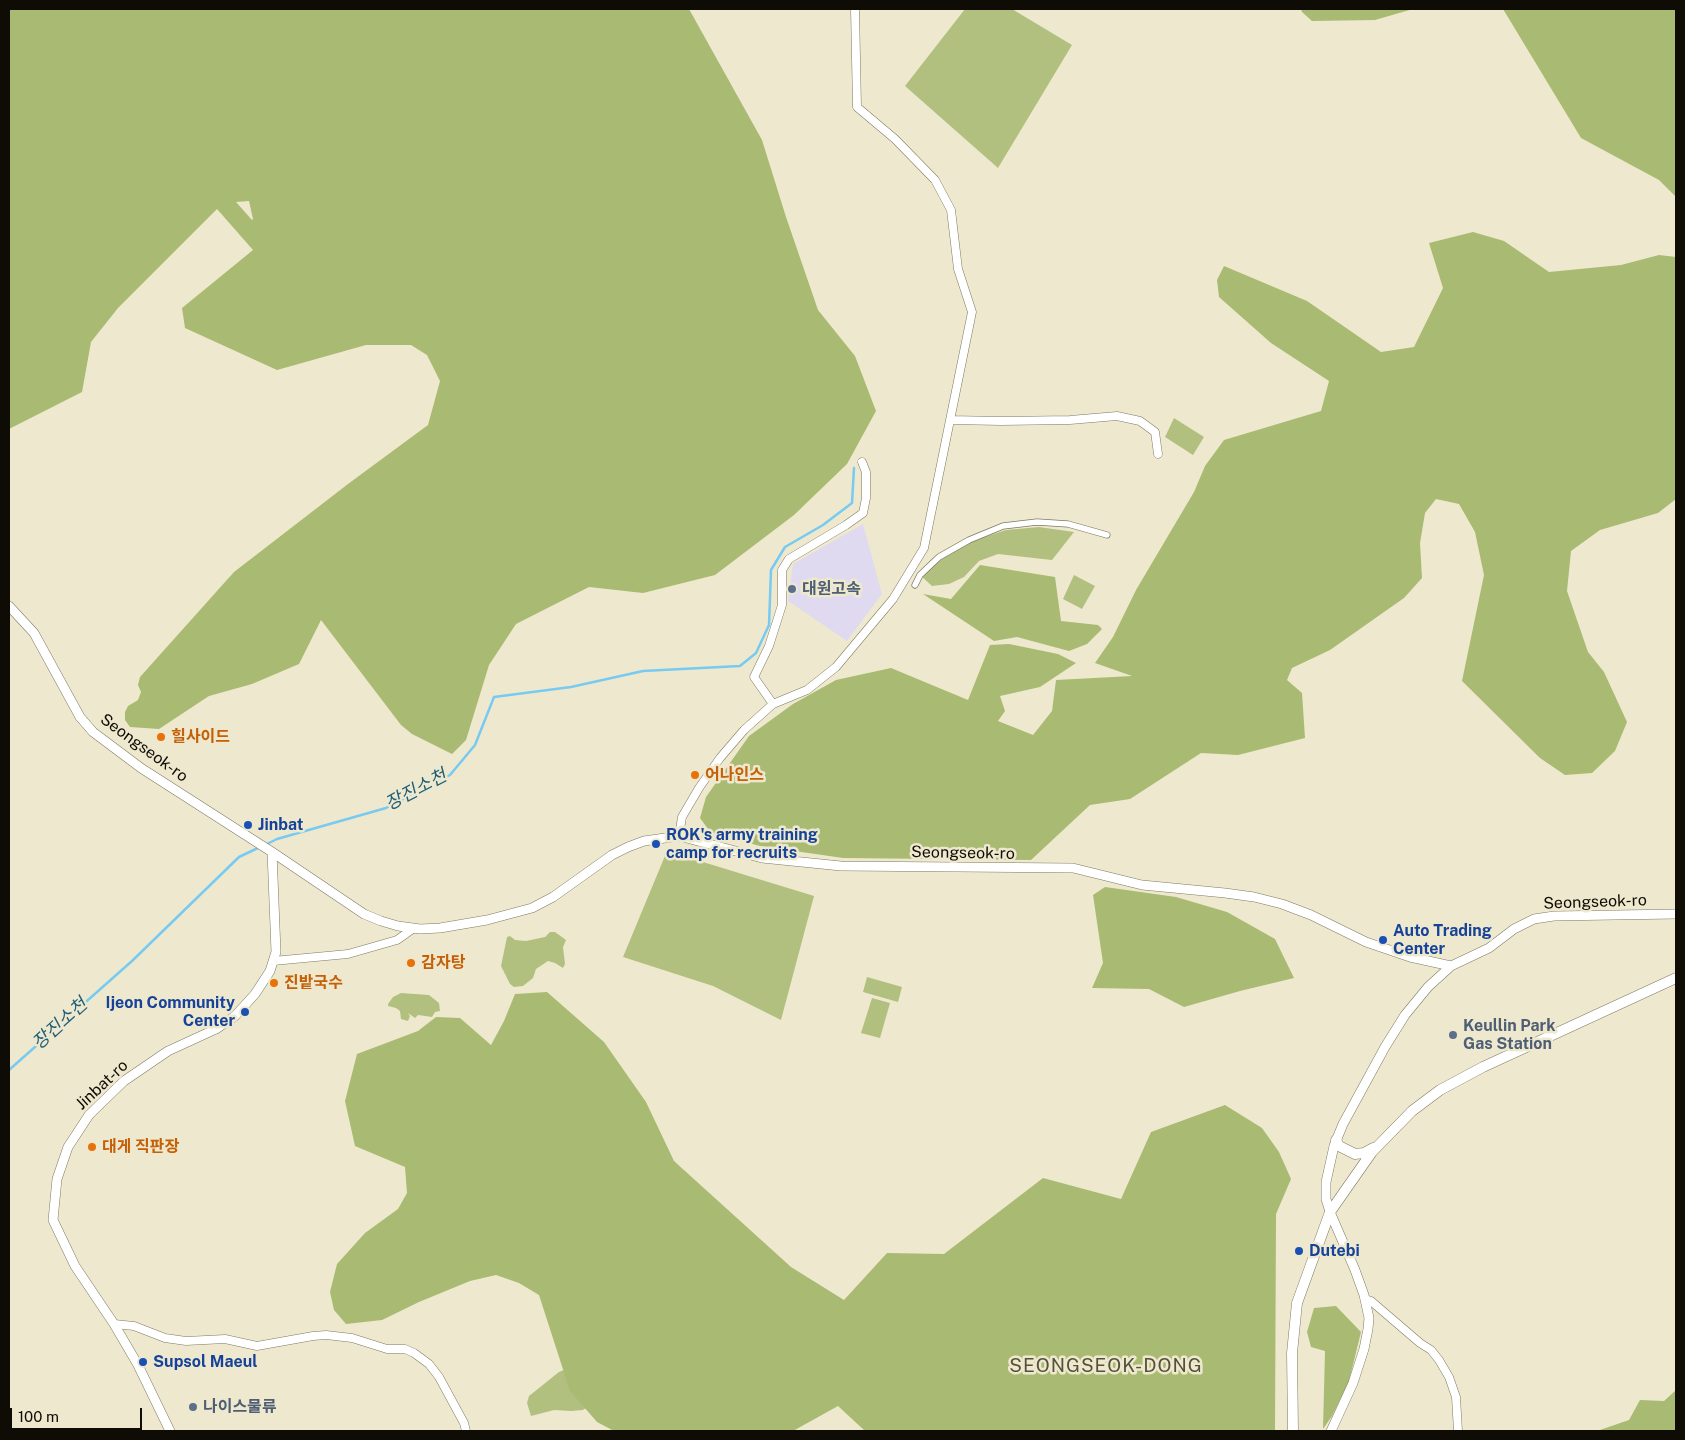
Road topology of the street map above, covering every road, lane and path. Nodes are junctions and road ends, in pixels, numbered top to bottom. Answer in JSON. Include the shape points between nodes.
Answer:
{"nodes":[{"id":1,"x":855,"y":9,"type":"edge"},
{"id":2,"x":950,"y":420,"type":"junction"},
{"id":3,"x":1158,"y":454,"type":"dead end"},
{"id":4,"x":862,"y":462,"type":"dead end"},
{"id":5,"x":1107,"y":535,"type":"dead end"},
{"id":6,"x":915,"y":585,"type":"dead end"},
{"id":7,"x":9,"y":606,"type":"edge"},
{"id":8,"x":773,"y":704,"type":"junction"},
{"id":9,"x":679,"y":836,"type":"junction"},
{"id":10,"x":271,"y":851,"type":"junction"},
{"id":11,"x":1676,"y":914,"type":"edge"},
{"id":12,"x":414,"y":928,"type":"junction"},
{"id":13,"x":274,"y":961,"type":"junction"},
{"id":14,"x":1451,"y":966,"type":"junction"},
{"id":15,"x":1676,"y":978,"type":"edge"},
{"id":16,"x":1336,"y":1140,"type":"junction"},
{"id":17,"x":1380,"y":1144,"type":"junction"},
{"id":18,"x":1330,"y":1212,"type":"junction"},
{"id":19,"x":1364,"y":1298,"type":"junction"},
{"id":20,"x":114,"y":1324,"type":"junction"},
{"id":21,"x":465,"y":1427,"type":"edge"},
{"id":22,"x":170,"y":1431,"type":"edge"},
{"id":23,"x":474,"y":1431,"type":"edge"},
{"id":24,"x":1293,"y":1431,"type":"edge"},
{"id":25,"x":1331,"y":1431,"type":"edge"},
{"id":26,"x":1458,"y":1431,"type":"edge"}],
"edges":[{"from":1,"to":2,"type":"street","via":[[857,107],[895,139],[935,180],[951,210],[958,269],[972,312]]},
{"from":2,"to":3,"type":"street","via":[[1060,420],[1117,416],[1140,421],[1156,432]]},
{"from":2,"to":8,"type":"street","via":[[924,548],[893,599],[836,667],[807,690]]},
{"from":4,"to":8,"type":"street","via":[[866,472],[866,498],[862,513],[789,559],[782,570],[782,605],[769,646],[754,677]]},
{"from":5,"to":6,"type":"street","via":[[1068,524],[1038,522],[1002,526],[939,558],[920,575]]},
{"from":7,"to":10,"type":"street","name":"Seongseok-ro","via":[[34,633],[80,717],[93,732],[141,768]]},
{"from":8,"to":9,"type":"street","via":[[720,758],[682,817]]},
{"from":9,"to":12,"type":"street","name":"Seongseok-ro","via":[[644,841],[628,848],[553,898],[532,908],[440,928]]},
{"from":9,"to":14,"type":"street","name":"Seongseok-ro","via":[[762,858],[840,866],[1073,868],[1142,885],[1225,892],[1282,904],[1366,942]]},
{"from":10,"to":12,"type":"street","name":"Seongseok-ro","via":[[364,914]]},
{"from":10,"to":13,"type":"street","name":"Jinbat-ro"},
{"from":11,"to":14,"type":"street","name":"Seongseok-ro","via":[[1534,919],[1489,948]]},
{"from":12,"to":13,"type":"street","via":[[398,940],[348,954]]},
{"from":13,"to":20,"type":"street","name":"Jinbat-ro","via":[[255,994],[235,1016],[216,1029],[168,1051],[124,1081],[89,1115],[68,1147],[57,1179],[53,1220],[75,1266]]},
{"from":14,"to":16,"type":"street","via":[[1428,987],[1405,1016]]},
{"from":15,"to":17,"type":"main road","via":[[1440,1090],[1412,1111]]},
{"from":16,"to":17,"type":"main road","via":[[1339,1146],[1355,1154]]},
{"from":16,"to":18,"type":"street","via":[[1325,1192]]},
{"from":17,"to":18,"type":"main road"},
{"from":18,"to":19,"type":"street"},
{"from":18,"to":24,"type":"main road","via":[[1297,1303],[1292,1353]]},
{"from":19,"to":25,"type":"street","via":[[1369,1318],[1364,1349]]},
{"from":19,"to":26,"type":"street","via":[[1431,1350],[1439,1360],[1456,1397]]},
{"from":20,"to":21,"type":"street","via":[[134,1326],[164,1338],[186,1341],[225,1339],[257,1346],[326,1335],[352,1338],[387,1349],[405,1349],[429,1364]]},
{"from":20,"to":22,"type":"street","name":"Jinbat-ro"},
{"from":21,"to":23,"type":"street"}]}
